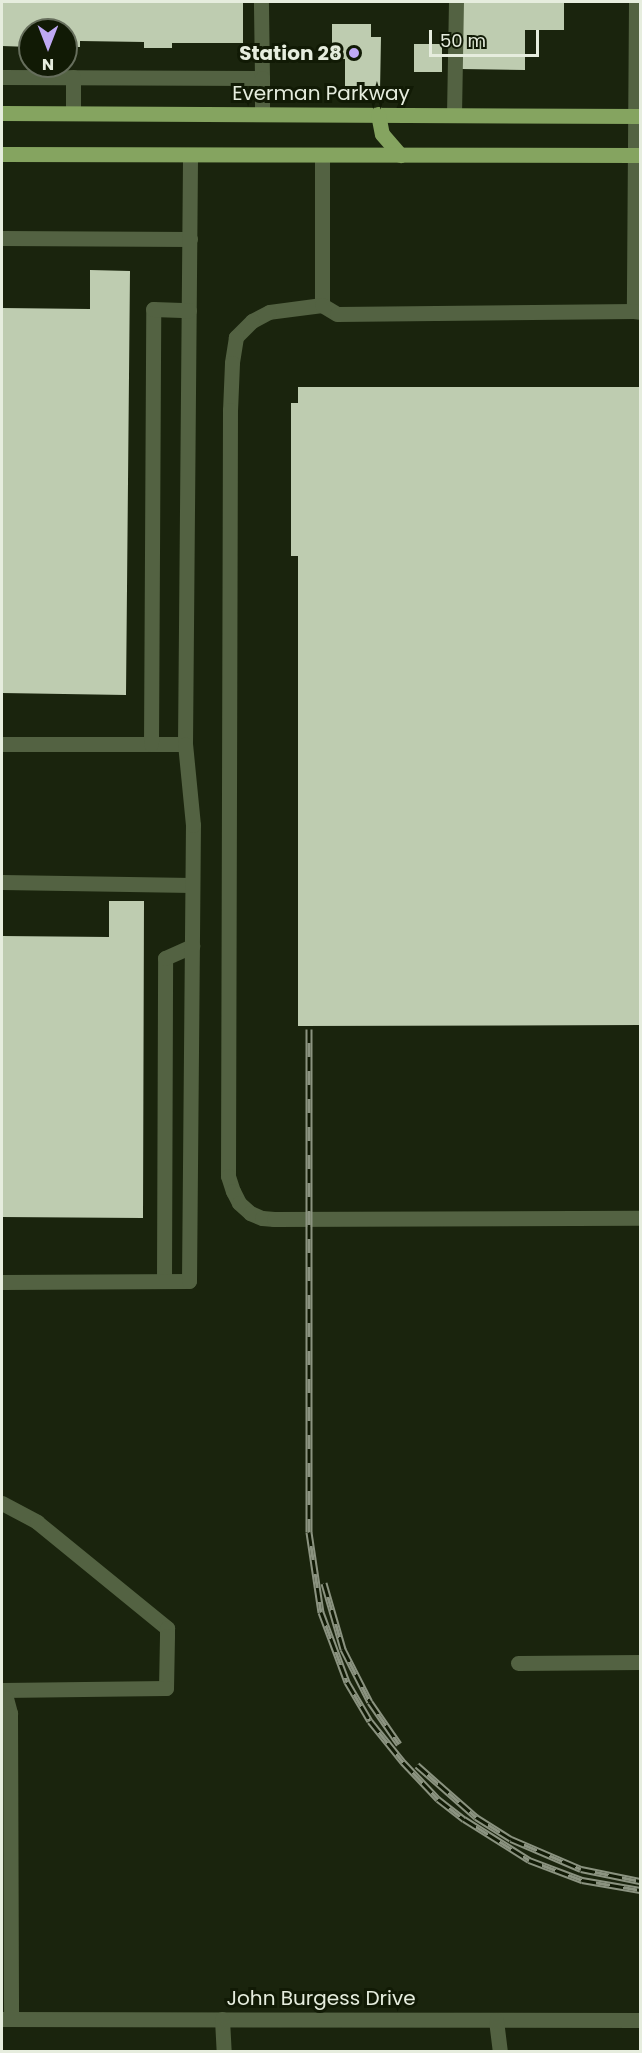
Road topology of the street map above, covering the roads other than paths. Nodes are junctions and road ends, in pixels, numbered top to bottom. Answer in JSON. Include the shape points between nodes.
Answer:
{"nodes":[{"id":1,"x":261,"y":2,"type":"edge"},
{"id":2,"x":456,"y":2,"type":"edge"},
{"id":3,"x":636,"y":2,"type":"edge"},
{"id":4,"x":2,"y":77,"type":"edge"},
{"id":5,"x":18,"y":77,"type":"edge"},
{"id":6,"x":78,"y":77,"type":"edge"},
{"id":7,"x":73,"y":78,"type":"edge"},
{"id":8,"x":262,"y":78,"type":"junction"},
{"id":9,"x":2,"y":113,"type":"edge"},
{"id":10,"x":73,"y":113,"type":"junction"},
{"id":11,"x":262,"y":114,"type":"junction"},
{"id":12,"x":378,"y":114,"type":"junction"},
{"id":13,"x":454,"y":115,"type":"junction"},
{"id":14,"x":638,"y":116,"type":"edge"},
{"id":15,"x":2,"y":154,"type":"edge"},
{"id":16,"x":190,"y":155,"type":"junction"},
{"id":17,"x":322,"y":155,"type":"junction"},
{"id":18,"x":400,"y":155,"type":"junction"},
{"id":19,"x":638,"y":155,"type":"edge"},
{"id":20,"x":638,"y":222,"type":"edge"},
{"id":21,"x":2,"y":238,"type":"edge"},
{"id":22,"x":190,"y":239,"type":"junction"},
{"id":23,"x":322,"y":305,"type":"junction"},
{"id":24,"x":189,"y":310,"type":"junction"},
{"id":25,"x":637,"y":312,"type":"edge"},
{"id":26,"x":2,"y":744,"type":"edge"},
{"id":27,"x":151,"y":744,"type":"junction"},
{"id":28,"x":184,"y":744,"type":"junction"},
{"id":29,"x":2,"y":882,"type":"edge"},
{"id":30,"x":192,"y":885,"type":"junction"},
{"id":31,"x":192,"y":946,"type":"junction"},
{"id":32,"x":640,"y":1218,"type":"edge"},
{"id":33,"x":164,"y":1281,"type":"junction"},
{"id":34,"x":2,"y":1282,"type":"edge"},
{"id":35,"x":2,"y":1503,"type":"edge"},
{"id":36,"x":640,"y":1662,"type":"edge"},
{"id":37,"x":518,"y":1663,"type":"dead end"},
{"id":38,"x":2,"y":1690,"type":"edge"},
{"id":39,"x":2,"y":1696,"type":"edge"},
{"id":40,"x":6,"y":1917,"type":"edge"},
{"id":41,"x":6,"y":2019,"type":"edge"},
{"id":42,"x":222,"y":2019,"type":"junction"},
{"id":43,"x":496,"y":2019,"type":"junction"},
{"id":44,"x":640,"y":2020,"type":"edge"},
{"id":45,"x":224,"y":2052,"type":"edge"},
{"id":46,"x":500,"y":2052,"type":"edge"}],
"edges":[{"from":1,"to":8,"type":"street"},
{"from":2,"to":13,"type":"street"},
{"from":3,"to":14,"type":"street"},
{"from":4,"to":5,"type":"street"},
{"from":6,"to":8,"type":"street"},
{"from":7,"to":10,"type":"street"},
{"from":8,"to":11,"type":"street"},
{"from":9,"to":10,"type":"main road","name":"Everman Parkway"},
{"from":10,"to":11,"type":"main road","name":"Everman Parkway"},
{"from":11,"to":12,"type":"main road","name":"Everman Parkway"},
{"from":12,"to":13,"type":"main road","name":"Everman Parkway"},
{"from":12,"to":18,"type":"main road","via":[[382,134]]},
{"from":13,"to":14,"type":"main road","name":"Everman Parkway"},
{"from":14,"to":19,"type":"street"},
{"from":15,"to":16,"type":"main road"},
{"from":16,"to":17,"type":"main road"},
{"from":16,"to":22,"type":"street"},
{"from":17,"to":18,"type":"main road"},
{"from":17,"to":23,"type":"street"},
{"from":18,"to":19,"type":"main road"},
{"from":19,"to":20,"type":"street"},
{"from":20,"to":25,"type":"street"},
{"from":21,"to":22,"type":"street"},
{"from":22,"to":24,"type":"street"},
{"from":23,"to":25,"type":"street","via":[[337,314]]},
{"from":23,"to":32,"type":"street","via":[[269,312],[252,321],[236,337],[232,363],[228,1176],[233,1191],[250,1213],[274,1219]]},
{"from":24,"to":27,"type":"street","via":[[153,309]]},
{"from":24,"to":28,"type":"street"},
{"from":26,"to":27,"type":"street"},
{"from":27,"to":28,"type":"street"},
{"from":28,"to":30,"type":"street","via":[[193,825]]},
{"from":29,"to":30,"type":"street"},
{"from":30,"to":31,"type":"street"},
{"from":31,"to":33,"type":"street","via":[[165,958]]},
{"from":31,"to":33,"type":"street","via":[[189,1281]]},
{"from":33,"to":34,"type":"street"},
{"from":35,"to":38,"type":"street","via":[[37,1522],[167,1628],[167,1636],[166,1688]]},
{"from":36,"to":37,"type":"street"},
{"from":39,"to":40,"type":"street","via":[[10,1713]]},
{"from":40,"to":41,"type":"street"},
{"from":41,"to":42,"type":"street","name":"John Burgess Drive"},
{"from":42,"to":43,"type":"street","name":"John Burgess Drive"},
{"from":42,"to":45,"type":"street"},
{"from":43,"to":44,"type":"street","name":"John Burgess Drive"},
{"from":43,"to":46,"type":"street"}]}
